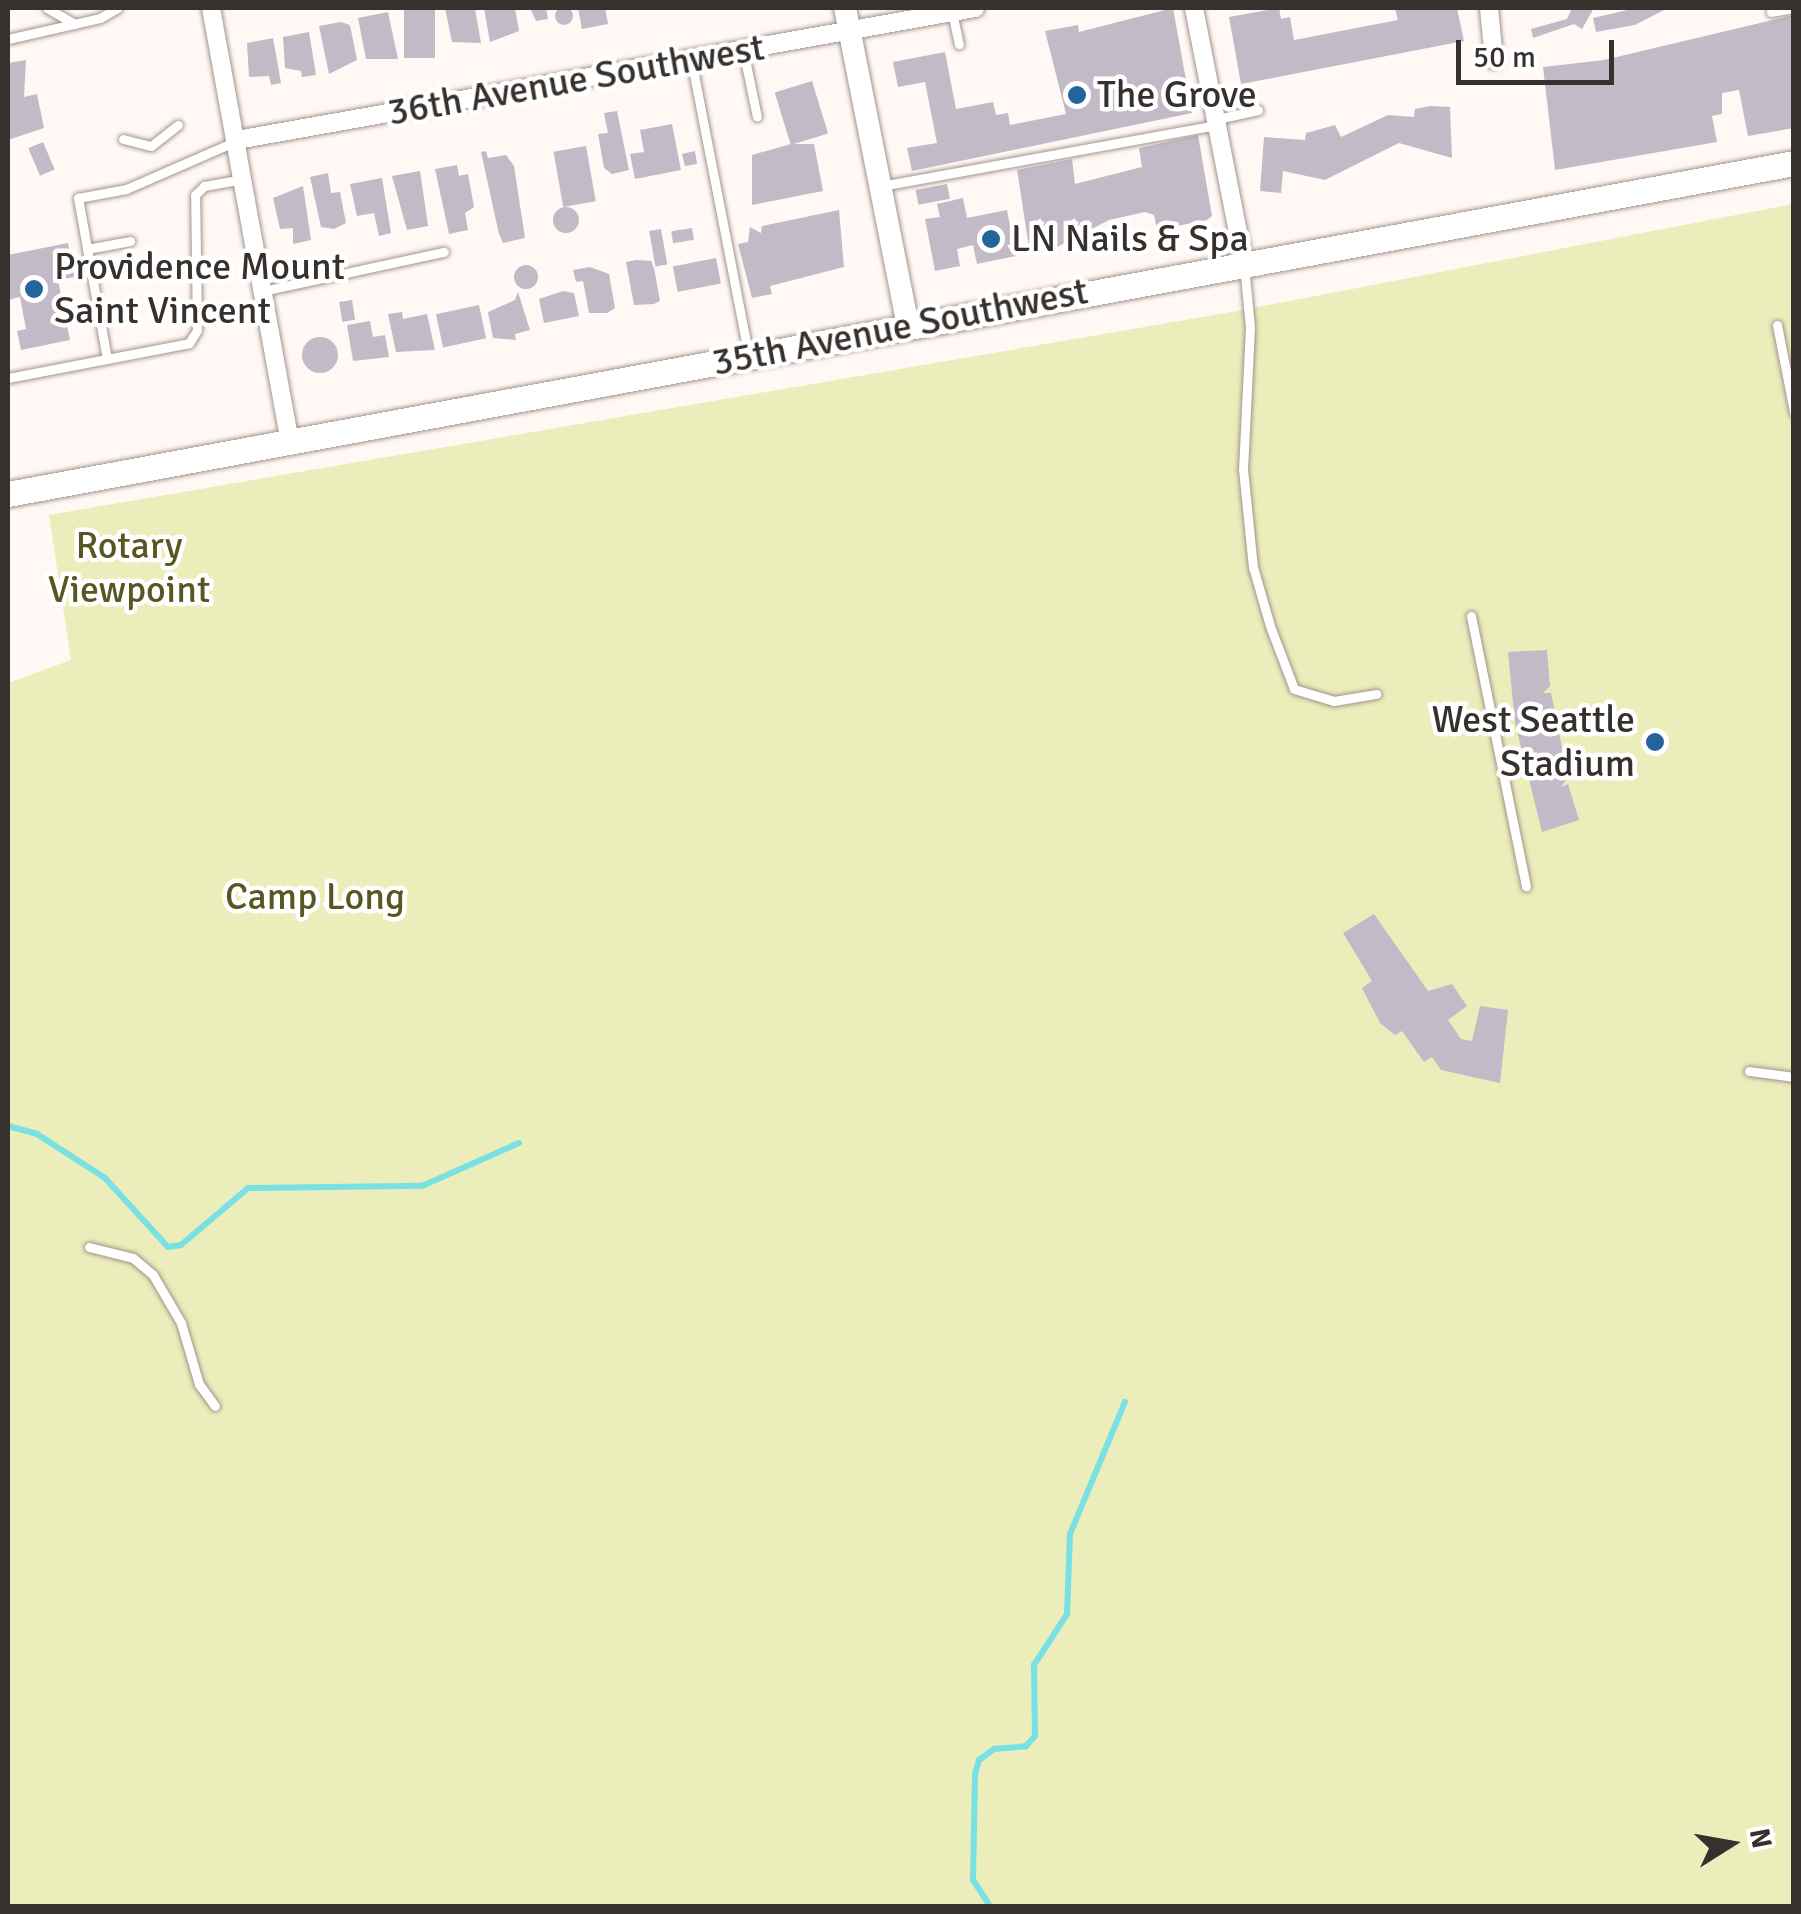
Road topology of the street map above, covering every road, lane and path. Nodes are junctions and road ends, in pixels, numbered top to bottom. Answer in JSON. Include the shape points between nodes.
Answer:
{"nodes":[{"id":1,"x":47,"y":8,"type":"edge"},
{"id":2,"x":117,"y":8,"type":"edge"},
{"id":3,"x":211,"y":8,"type":"edge"},
{"id":4,"x":846,"y":8,"type":"edge"},
{"id":5,"x":975,"y":8,"type":"edge"},
{"id":6,"x":1194,"y":8,"type":"edge"},
{"id":7,"x":1489,"y":8,"type":"edge"},
{"id":8,"x":1794,"y":8,"type":"edge"},
{"id":9,"x":952,"y":12,"type":"junction"},
{"id":10,"x":1770,"y":12,"type":"dead end"},
{"id":11,"x":76,"y":24,"type":"junction"},
{"id":12,"x":850,"y":32,"type":"junction"},
{"id":13,"x":8,"y":39,"type":"edge"},
{"id":14,"x":959,"y":44,"type":"dead end"},
{"id":15,"x":743,"y":50,"type":"junction"},
{"id":16,"x":690,"y":59,"type":"junction"},
{"id":17,"x":1494,"y":60,"type":"dead end"},
{"id":18,"x":1258,"y":110,"type":"dead end"},
{"id":19,"x":757,"y":117,"type":"dead end"},
{"id":20,"x":1216,"y":122,"type":"junction"},
{"id":21,"x":178,"y":125,"type":"dead end"},
{"id":22,"x":124,"y":139,"type":"dead end"},
{"id":23,"x":237,"y":140,"type":"junction"},
{"id":24,"x":1794,"y":162,"type":"edge"},
{"id":25,"x":244,"y":179,"type":"junction"},
{"id":26,"x":881,"y":186,"type":"junction"},
{"id":27,"x":130,"y":241,"type":"dead end"},
{"id":28,"x":87,"y":249,"type":"junction"},
{"id":29,"x":444,"y":252,"type":"dead end"},
{"id":30,"x":1244,"y":262,"type":"junction"},
{"id":31,"x":263,"y":291,"type":"junction"},
{"id":32,"x":1777,"y":325,"type":"dead end"},
{"id":33,"x":908,"y":326,"type":"junction"},
{"id":34,"x":748,"y":356,"type":"junction"},
{"id":35,"x":107,"y":358,"type":"junction"},
{"id":36,"x":8,"y":378,"type":"edge"},
{"id":37,"x":1794,"y":412,"type":"edge"},
{"id":38,"x":290,"y":443,"type":"junction"},
{"id":39,"x":8,"y":494,"type":"edge"},
{"id":40,"x":1471,"y":616,"type":"dead end"},
{"id":41,"x":1376,"y":694,"type":"dead end"},
{"id":42,"x":1526,"y":886,"type":"dead end"},
{"id":43,"x":1749,"y":1070,"type":"dead end"},
{"id":44,"x":1794,"y":1077,"type":"edge"},
{"id":45,"x":89,"y":1248,"type":"dead end"},
{"id":46,"x":215,"y":1406,"type":"dead end"}],
"edges":[{"from":1,"to":11,"type":"lane"},
{"from":2,"to":11,"type":"lane"},
{"from":3,"to":23,"type":"street"},
{"from":4,"to":12,"type":"street"},
{"from":5,"to":9,"type":"street","name":"36th Avenue Southwest"},
{"from":6,"to":20,"type":"street"},
{"from":7,"to":17,"type":"street"},
{"from":8,"to":10,"type":"lane"},
{"from":9,"to":12,"type":"street","name":"36th Avenue Southwest"},
{"from":9,"to":14,"type":"lane"},
{"from":11,"to":13,"type":"lane"},
{"from":12,"to":15,"type":"street","name":"36th Avenue Southwest"},
{"from":12,"to":26,"type":"street","via":[[876,122]]},
{"from":15,"to":16,"type":"street","name":"36th Avenue Southwest"},
{"from":15,"to":19,"type":"lane"},
{"from":16,"to":23,"type":"street","name":"36th Avenue Southwest"},
{"from":16,"to":34,"type":"lane"},
{"from":18,"to":20,"type":"lane"},
{"from":20,"to":26,"type":"lane"},
{"from":20,"to":30,"type":"street"},
{"from":21,"to":22,"type":"lane","via":[[151,146]]},
{"from":23,"to":25,"type":"street"},
{"from":23,"to":28,"type":"lane","via":[[126,189],[78,198]]},
{"from":24,"to":30,"type":"main road","name":"35th Avenue Southwest"},
{"from":25,"to":31,"type":"street"},
{"from":25,"to":35,"type":"lane","via":[[204,186],[196,195],[197,330],[190,342]]},
{"from":26,"to":33,"type":"street"},
{"from":27,"to":28,"type":"lane"},
{"from":28,"to":35,"type":"lane"},
{"from":29,"to":31,"type":"lane"},
{"from":30,"to":33,"type":"main road","name":"35th Avenue Southwest"},
{"from":30,"to":41,"type":"lane","via":[[1250,327],[1243,469],[1253,567],[1294,689],[1334,701]]},
{"from":31,"to":38,"type":"street"},
{"from":32,"to":37,"type":"lane"},
{"from":33,"to":34,"type":"main road","name":"35th Avenue Southwest"},
{"from":34,"to":38,"type":"main road","name":"35th Avenue Southwest"},
{"from":35,"to":36,"type":"lane"},
{"from":38,"to":39,"type":"main road","name":"35th Avenue Southwest"},
{"from":40,"to":42,"type":"lane"},
{"from":43,"to":44,"type":"lane"},
{"from":45,"to":46,"type":"lane","via":[[133,1258],[153,1275]]}]}
